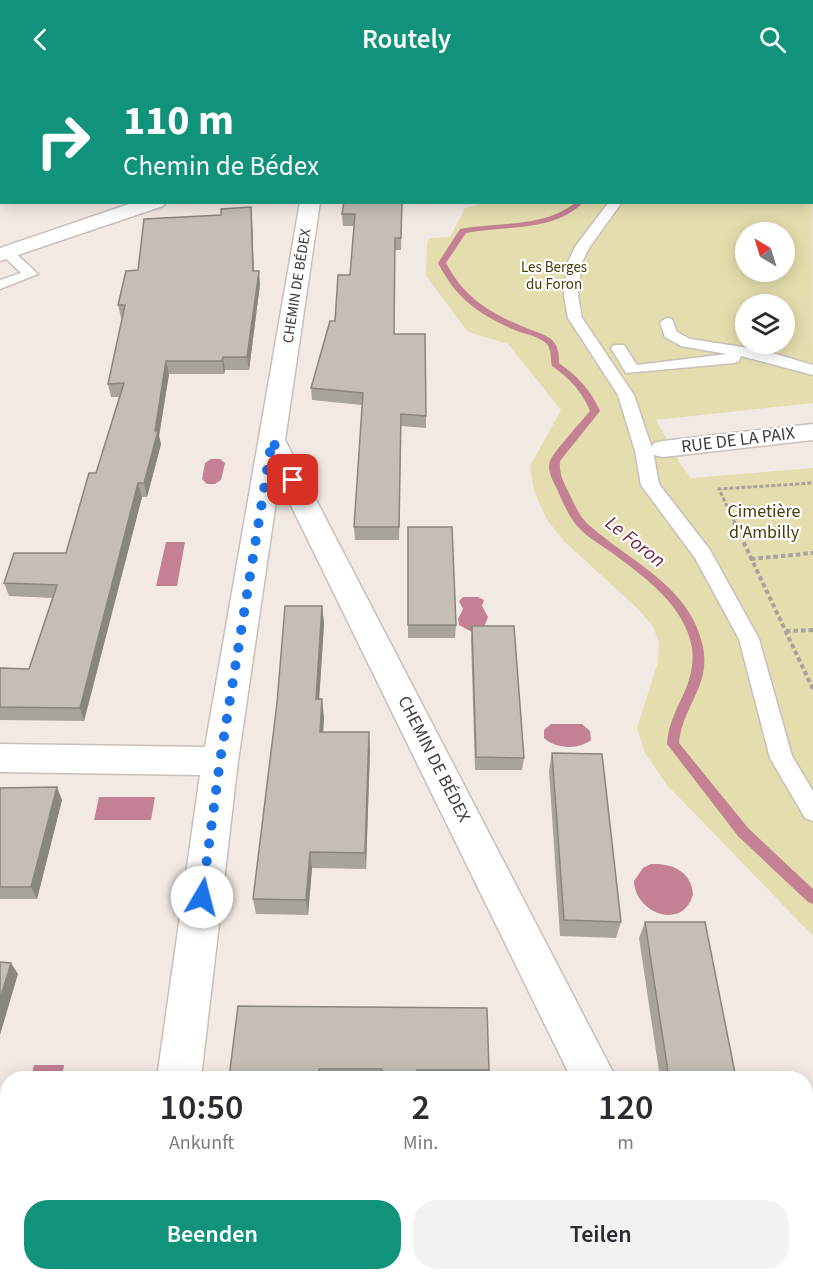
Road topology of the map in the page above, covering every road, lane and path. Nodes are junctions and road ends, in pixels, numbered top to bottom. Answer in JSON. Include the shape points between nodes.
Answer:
{"nodes":[{"id":1,"x":150,"y":204,"type":"edge"},
{"id":2,"x":310,"y":204,"type":"edge"},
{"id":3,"x":614,"y":204,"type":"edge"},
{"id":4,"x":4,"y":254,"type":"edge"},
{"id":5,"x":0,"y":285,"type":"edge"},
{"id":6,"x":667,"y":322,"type":"dead end"},
{"id":7,"x":619,"y":348,"type":"dead end"},
{"id":8,"x":762,"y":355,"type":"junction"},
{"id":9,"x":813,"y":370,"type":"edge"},
{"id":10,"x":813,"y":432,"type":"edge"},
{"id":11,"x":272,"y":440,"type":"junction"},
{"id":12,"x":663,"y":449,"type":"dead end"},
{"id":13,"x":813,"y":483,"type":"edge"},
{"id":14,"x":813,"y":553,"type":"edge"},
{"id":15,"x":752,"y":559,"type":"junction"},
{"id":16,"x":813,"y":630,"type":"edge"},
{"id":17,"x":786,"y":632,"type":"junction"},
{"id":18,"x":813,"y":689,"type":"edge"},
{"id":19,"x":0,"y":758,"type":"edge"},
{"id":20,"x":220,"y":761,"type":"junction"},
{"id":21,"x":813,"y":811,"type":"edge"},
{"id":22,"x":180,"y":1071,"type":"edge"},
{"id":23,"x":590,"y":1071,"type":"edge"}],
"edges":[{"from":1,"to":4,"type":"street"},
{"from":2,"to":11,"type":"street","name":"CHEMIN DE BÉDEX"},
{"from":3,"to":21,"type":"lane","via":[[574,264],[571,296],[575,318],[630,402],[650,485],[703,555],[749,639],[781,758]]},
{"from":4,"to":5,"type":"lane","via":[[30,274]]},
{"from":6,"to":8,"type":"lane","via":[[670,334],[686,343]]},
{"from":7,"to":8,"type":"lane","via":[[632,370]]},
{"from":8,"to":9,"type":"lane"},
{"from":10,"to":12,"type":"street","name":"RUE DE LA PAIX"},
{"from":11,"to":20,"type":"street","name":"CHEMIN DE BÉDEX"},
{"from":11,"to":23,"type":"street","name":"CHEMIN DE BÉDEX"},
{"from":13,"to":15,"type":"path","via":[[719,489]]},
{"from":14,"to":15,"type":"path"},
{"from":15,"to":17,"type":"path"},
{"from":16,"to":17,"type":"path"},
{"from":17,"to":18,"type":"path"},
{"from":19,"to":20,"type":"street"},
{"from":20,"to":22,"type":"street","name":"CHEMIN DE BÉDEX"}]}
